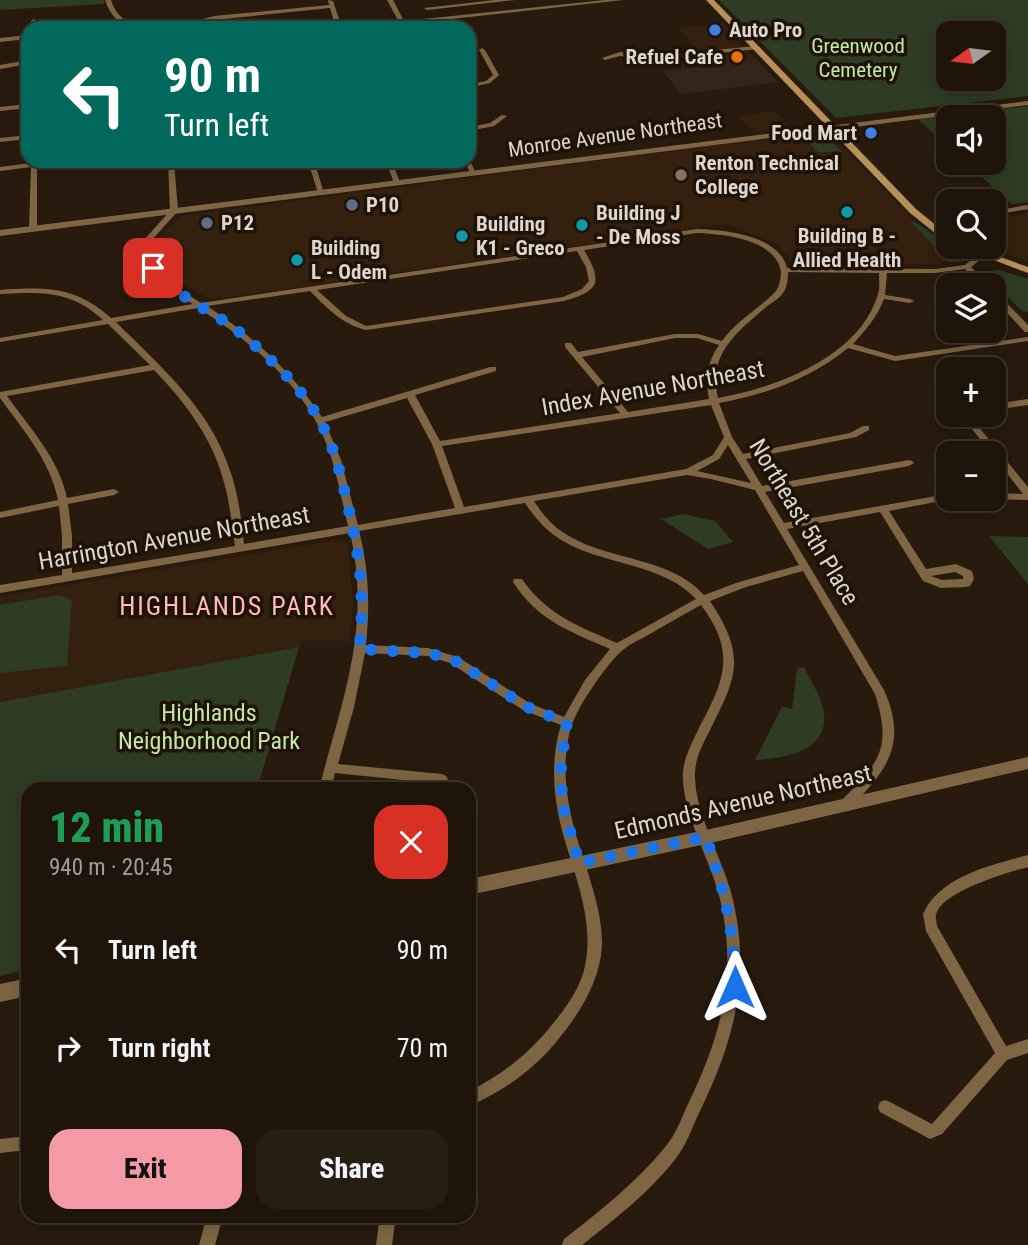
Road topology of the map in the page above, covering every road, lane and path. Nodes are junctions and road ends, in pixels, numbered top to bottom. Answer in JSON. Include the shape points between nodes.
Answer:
{"nodes":[{"id":1,"x":108,"y":0,"type":"edge"},
{"id":2,"x":390,"y":0,"type":"edge"},
{"id":3,"x":422,"y":0,"type":"edge"},
{"id":4,"x":512,"y":0,"type":"edge"},
{"id":5,"x":529,"y":0,"type":"edge"},
{"id":6,"x":620,"y":0,"type":"edge"},
{"id":7,"x":710,"y":0,"type":"edge"},
{"id":8,"x":331,"y":3,"type":"edge"},
{"id":9,"x":449,"y":3,"type":"edge"},
{"id":10,"x":427,"y":8,"type":"junction"},
{"id":11,"x":536,"y":9,"type":"junction"},
{"id":12,"x":431,"y":18,"type":"junction"},
{"id":13,"x":125,"y":21,"type":"edge"},
{"id":14,"x":202,"y":21,"type":"edge"},
{"id":15,"x":337,"y":21,"type":"edge"},
{"id":16,"x":400,"y":21,"type":"edge"},
{"id":17,"x":419,"y":21,"type":"edge"},
{"id":18,"x":21,"y":38,"type":"edge"},
{"id":19,"x":0,"y":40,"type":"edge"},
{"id":20,"x":756,"y":48,"type":"junction"},
{"id":21,"x":482,"y":50,"type":"dead end"},
{"id":22,"x":605,"y":58,"type":"dead end"},
{"id":23,"x":21,"y":63,"type":"edge"},
{"id":24,"x":0,"y":67,"type":"edge"},
{"id":25,"x":476,"y":85,"type":"edge"},
{"id":26,"x":1028,"y":103,"type":"edge"},
{"id":27,"x":21,"y":107,"type":"edge"},
{"id":28,"x":0,"y":109,"type":"edge"},
{"id":29,"x":504,"y":116,"type":"dead end"},
{"id":30,"x":831,"y":126,"type":"junction"},
{"id":31,"x":476,"y":128,"type":"edge"},
{"id":32,"x":21,"y":138,"type":"edge"},
{"id":33,"x":0,"y":140,"type":"edge"},
{"id":34,"x":21,"y":165,"type":"edge"},
{"id":35,"x":34,"y":168,"type":"edge"},
{"id":36,"x":171,"y":168,"type":"edge"},
{"id":37,"x":313,"y":168,"type":"edge"},
{"id":38,"x":392,"y":168,"type":"edge"},
{"id":39,"x":471,"y":168,"type":"edge"},
{"id":40,"x":0,"y":169,"type":"edge"},
{"id":41,"x":473,"y":173,"type":"junction"},
{"id":42,"x":397,"y":183,"type":"junction"},
{"id":43,"x":321,"y":193,"type":"junction"},
{"id":44,"x":1028,"y":207,"type":"edge"},
{"id":45,"x":174,"y":211,"type":"junction"},
{"id":46,"x":1006,"y":211,"type":"edge"},
{"id":47,"x":33,"y":229,"type":"junction"},
{"id":48,"x":936,"y":230,"type":"edge"},
{"id":49,"x":0,"y":233,"type":"edge"},
{"id":50,"x":580,"y":249,"type":"junction"},
{"id":51,"x":977,"y":259,"type":"edge"},
{"id":52,"x":994,"y":259,"type":"edge"},
{"id":53,"x":967,"y":267,"type":"junction"},
{"id":54,"x":785,"y":270,"type":"junction"},
{"id":55,"x":1028,"y":270,"type":"edge"},
{"id":56,"x":883,"y":273,"type":"junction"},
{"id":57,"x":973,"y":273,"type":"edge"},
{"id":58,"x":312,"y":289,"type":"junction"},
{"id":59,"x":0,"y":292,"type":"edge"},
{"id":60,"x":883,"y":297,"type":"junction"},
{"id":61,"x":911,"y":301,"type":"dead end"},
{"id":62,"x":201,"y":306,"type":"junction"},
{"id":63,"x":1006,"y":307,"type":"edge"},
{"id":64,"x":109,"y":321,"type":"junction"},
{"id":65,"x":1028,"y":330,"type":"edge"},
{"id":66,"x":1028,"y":339,"type":"edge"},
{"id":67,"x":0,"y":340,"type":"edge"},
{"id":68,"x":721,"y":343,"type":"junction"},
{"id":69,"x":568,"y":345,"type":"dead end"},
{"id":70,"x":847,"y":345,"type":"junction"},
{"id":71,"x":577,"y":355,"type":"junction"},
{"id":72,"x":155,"y":367,"type":"junction"},
{"id":73,"x":493,"y":369,"type":"dead end"},
{"id":74,"x":410,"y":393,"type":"junction"},
{"id":75,"x":1,"y":395,"type":"edge"},
{"id":76,"x":713,"y":402,"type":"junction"},
{"id":77,"x":1028,"y":402,"type":"edge"},
{"id":78,"x":1006,"y":405,"type":"edge"},
{"id":79,"x":626,"y":415,"type":"junction"},
{"id":80,"x":320,"y":421,"type":"junction"},
{"id":81,"x":975,"y":427,"type":"edge"},
{"id":82,"x":866,"y":428,"type":"dead end"},
{"id":83,"x":728,"y":437,"type":"junction"},
{"id":84,"x":437,"y":444,"type":"junction"},
{"id":85,"x":742,"y":457,"type":"junction"},
{"id":86,"x":909,"y":463,"type":"dead end"},
{"id":87,"x":687,"y":472,"type":"junction"},
{"id":88,"x":762,"y":489,"type":"junction"},
{"id":89,"x":114,"y":492,"type":"dead end"},
{"id":90,"x":1028,"y":495,"type":"edge"},
{"id":91,"x":1006,"y":496,"type":"edge"},
{"id":92,"x":936,"y":499,"type":"edge"},
{"id":93,"x":528,"y":500,"type":"junction"},
{"id":94,"x":63,"y":504,"type":"junction"},
{"id":95,"x":884,"y":510,"type":"junction"},
{"id":96,"x":460,"y":511,"type":"junction"},
{"id":97,"x":0,"y":515,"type":"edge"},
{"id":98,"x":783,"y":526,"type":"junction"},
{"id":99,"x":354,"y":529,"type":"junction"},
{"id":100,"x":240,"y":548,"type":"junction"},
{"id":101,"x":806,"y":567,"type":"junction"},
{"id":102,"x":923,"y":573,"type":"dead end"},
{"id":103,"x":67,"y":578,"type":"junction"},
{"id":104,"x":518,"y":582,"type":"dead end"},
{"id":105,"x":0,"y":589,"type":"edge"},
{"id":106,"x":704,"y":601,"type":"junction"},
{"id":107,"x":359,"y":649,"type":"junction"},
{"id":108,"x":617,"y":649,"type":"junction"},
{"id":109,"x":567,"y":723,"type":"junction"},
{"id":110,"x":1028,"y":763,"type":"edge"},
{"id":111,"x":331,"y":768,"type":"junction"},
{"id":112,"x":442,"y":779,"type":"dead end"},
{"id":113,"x":327,"y":782,"type":"edge"},
{"id":114,"x":846,"y":804,"type":"junction"},
{"id":115,"x":706,"y":837,"type":"junction"},
{"id":116,"x":1028,"y":860,"type":"edge"},
{"id":117,"x":579,"y":863,"type":"junction"},
{"id":118,"x":476,"y":885,"type":"edge"},
{"id":119,"x":21,"y":988,"type":"edge"},
{"id":120,"x":0,"y":993,"type":"edge"},
{"id":121,"x":1028,"y":1046,"type":"edge"},
{"id":122,"x":1003,"y":1054,"type":"junction"},
{"id":123,"x":476,"y":1096,"type":"edge"},
{"id":124,"x":885,"y":1107,"type":"dead end"},
{"id":125,"x":21,"y":1144,"type":"edge"},
{"id":126,"x":0,"y":1146,"type":"edge"},
{"id":127,"x":213,"y":1223,"type":"edge"},
{"id":128,"x":387,"y":1223,"type":"edge"},
{"id":129,"x":207,"y":1245,"type":"edge"},
{"id":130,"x":384,"y":1245,"type":"edge"},
{"id":131,"x":570,"y":1245,"type":"edge"}],
"edges":[{"from":1,"to":13,"type":"street","via":[[108,6]]},
{"from":2,"to":16,"type":"street"},
{"from":3,"to":10,"type":"street"},
{"from":4,"to":9,"type":"street"},
{"from":5,"to":11,"type":"street"},
{"from":6,"to":11,"type":"street"},
{"from":7,"to":20,"type":"main road"},
{"from":8,"to":14,"type":"street"},
{"from":8,"to":15,"type":"street"},
{"from":9,"to":10,"type":"street"},
{"from":10,"to":12,"type":"street"},
{"from":11,"to":12,"type":"street"},
{"from":12,"to":17,"type":"street"},
{"from":18,"to":19,"type":"street"},
{"from":20,"to":22,"type":"street"},
{"from":20,"to":30,"type":"main road"},
{"from":21,"to":25,"type":"street","via":[[496,75]]},
{"from":23,"to":24,"type":"street"},
{"from":26,"to":30,"type":"street","name":"Monroe Avenue Northeast"},
{"from":27,"to":28,"type":"street"},
{"from":29,"to":31,"type":"street","via":[[492,125]]},
{"from":30,"to":41,"type":"street","name":"Monroe Avenue Northeast"},
{"from":30,"to":48,"type":"main road"},
{"from":32,"to":33,"type":"street"},
{"from":34,"to":40,"type":"street"},
{"from":35,"to":47,"type":"street"},
{"from":36,"to":45,"type":"street"},
{"from":37,"to":43,"type":"street"},
{"from":38,"to":42,"type":"street"},
{"from":39,"to":41,"type":"street"},
{"from":41,"to":42,"type":"street","name":"Monroe Avenue Northeast"},
{"from":42,"to":43,"type":"street","name":"Monroe Avenue Northeast"},
{"from":43,"to":45,"type":"street","name":"Monroe Avenue Northeast"},
{"from":44,"to":46,"type":"street"},
{"from":45,"to":47,"type":"street","name":"Monroe Avenue Northeast"},
{"from":45,"to":62,"type":"street","via":[[147,241],[146,252],[158,275]]},
{"from":47,"to":49,"type":"street","name":"Monroe Avenue Northeast"},
{"from":50,"to":54,"type":"street","via":[[711,231],[760,243],[780,259]]},
{"from":50,"to":58,"type":"street"},
{"from":50,"to":58,"type":"street","via":[[594,281],[580,295],[551,301],[366,328],[334,312]]},
{"from":51,"to":53,"type":"street"},
{"from":52,"to":55,"type":"main road"},
{"from":53,"to":56,"type":"street"},
{"from":53,"to":57,"type":"street"},
{"from":54,"to":56,"type":"street"},
{"from":54,"to":68,"type":"street","name":"Northeast 5th Place","via":[[781,291]]},
{"from":56,"to":60,"type":"street"},
{"from":58,"to":62,"type":"street"},
{"from":59,"to":64,"type":"street","via":[[71,295]]},
{"from":60,"to":61,"type":"street"},
{"from":60,"to":70,"type":"street","name":"Index Avenue Northeast"},
{"from":62,"to":64,"type":"street"},
{"from":62,"to":80,"type":"street","via":[[270,359]]},
{"from":63,"to":65,"type":"street"},
{"from":64,"to":67,"type":"street"},
{"from":64,"to":72,"type":"street"},
{"from":66,"to":70,"type":"street","via":[[895,359]]},
{"from":68,"to":71,"type":"street","via":[[675,336]]},
{"from":68,"to":76,"type":"street","name":"Northeast 5th Place","via":[[709,378]]},
{"from":69,"to":71,"type":"street"},
{"from":70,"to":76,"type":"street","name":"Index Avenue Northeast","via":[[778,386]]},
{"from":71,"to":79,"type":"street"},
{"from":72,"to":75,"type":"street"},
{"from":72,"to":100,"type":"street","via":[[201,419],[219,455],[230,483]]},
{"from":73,"to":74,"type":"street"},
{"from":74,"to":80,"type":"street"},
{"from":74,"to":84,"type":"street"},
{"from":75,"to":94,"type":"street","via":[[52,467]]},
{"from":76,"to":79,"type":"street","name":"Index Avenue Northeast"},
{"from":76,"to":83,"type":"street","name":"Northeast 5th Place"},
{"from":77,"to":78,"type":"street"},
{"from":79,"to":84,"type":"street","name":"Index Avenue Northeast"},
{"from":80,"to":99,"type":"street","via":[[341,476]]},
{"from":81,"to":90,"type":"street"},
{"from":82,"to":85,"type":"street","via":[[853,435]]},
{"from":83,"to":85,"type":"street","name":"Northeast 5th Place"},
{"from":83,"to":87,"type":"street","name":"Harrington Avenue Northeast","via":[[708,464]]},
{"from":84,"to":96,"type":"street"},
{"from":85,"to":88,"type":"street","name":"Northeast 5th Place"},
{"from":86,"to":88,"type":"street"},
{"from":87,"to":88,"type":"street","name":"Harrington Avenue Northeast"},
{"from":87,"to":93,"type":"street","name":"Harrington Avenue Northeast"},
{"from":88,"to":98,"type":"street","name":"Northeast 5th Place"},
{"from":89,"to":94,"type":"street"},
{"from":90,"to":91,"type":"street"},
{"from":92,"to":95,"type":"street"},
{"from":93,"to":96,"type":"street","name":"Harrington Avenue Northeast"},
{"from":93,"to":106,"type":"street","via":[[541,518],[572,542],[666,575]]},
{"from":94,"to":97,"type":"street"},
{"from":94,"to":103,"type":"street"},
{"from":95,"to":98,"type":"street"},
{"from":95,"to":102,"type":"street"},
{"from":96,"to":99,"type":"street","name":"Harrington Avenue Northeast"},
{"from":98,"to":101,"type":"street","name":"Northeast 5th Place"},
{"from":99,"to":100,"type":"street","name":"Harrington Avenue Northeast"},
{"from":99,"to":107,"type":"street","via":[[363,593]]},
{"from":100,"to":103,"type":"street","name":"Harrington Avenue Northeast"},
{"from":101,"to":106,"type":"street","via":[[757,577]]},
{"from":101,"to":114,"type":"street","name":"Northeast 5th Place","via":[[889,716],[887,751],[877,773]]},
{"from":103,"to":105,"type":"street","name":"Harrington Avenue Northeast"},
{"from":104,"to":108,"type":"street","via":[[529,601],[552,618]]},
{"from":106,"to":108,"type":"street"},
{"from":106,"to":115,"type":"street","via":[[722,628],[729,660],[726,691],[695,746],[688,772]]},
{"from":107,"to":109,"type":"street","via":[[428,653],[454,660],[527,707]]},
{"from":107,"to":111,"type":"street"},
{"from":108,"to":109,"type":"street"},
{"from":109,"to":117,"type":"street","via":[[562,802]]},
{"from":110,"to":114,"type":"street","name":"Edmonds Avenue Northeast"},
{"from":111,"to":112,"type":"street"},
{"from":111,"to":113,"type":"street"},
{"from":114,"to":115,"type":"street","name":"Edmonds Avenue Northeast"},
{"from":115,"to":117,"type":"street","name":"Edmonds Avenue Northeast"},
{"from":115,"to":131,"type":"street","via":[[727,897],[734,943],[735,987],[721,1049],[672,1151],[615,1209]]},
{"from":116,"to":122,"type":"street","via":[[939,896],[929,914],[931,928]]},
{"from":117,"to":118,"type":"street","name":"Edmonds Avenue Northeast"},
{"from":117,"to":123,"type":"street","via":[[590,900],[595,949],[583,993],[552,1039]]},
{"from":119,"to":120,"type":"street"},
{"from":121,"to":122,"type":"street"},
{"from":122,"to":124,"type":"street","via":[[937,1129],[920,1128]]},
{"from":125,"to":126,"type":"street"},
{"from":127,"to":129,"type":"street"},
{"from":128,"to":130,"type":"street"}]}
